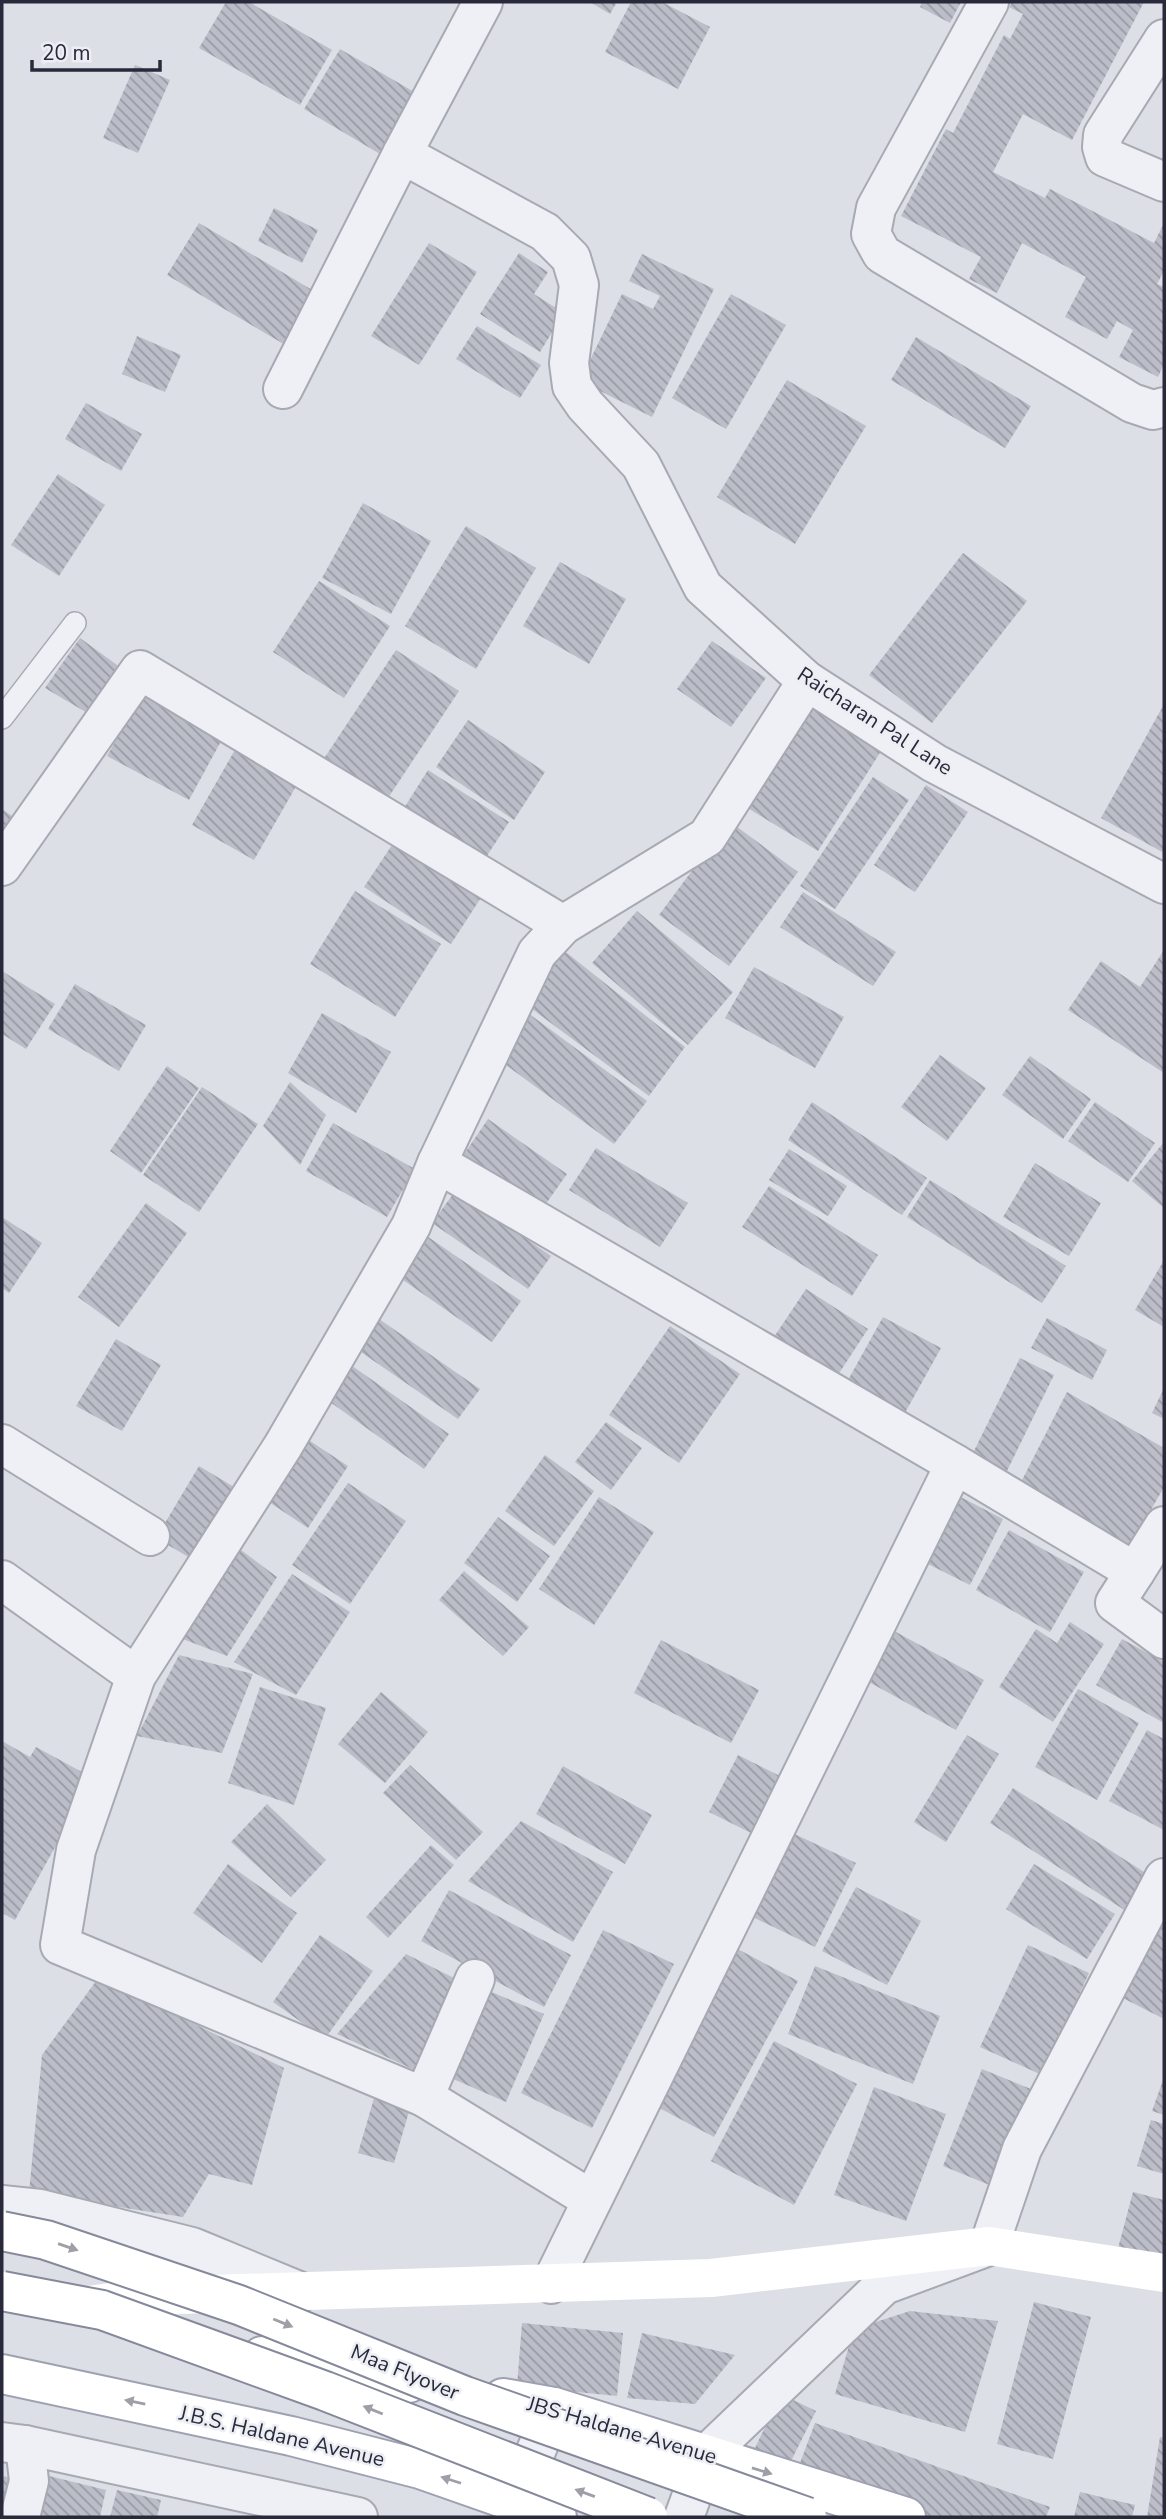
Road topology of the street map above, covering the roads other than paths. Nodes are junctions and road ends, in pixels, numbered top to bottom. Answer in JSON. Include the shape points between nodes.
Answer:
{"nodes":[{"id":1,"x":483,"y":2,"type":"edge"},
{"id":2,"x":989,"y":2,"type":"edge"},
{"id":3,"x":1164,"y":38,"type":"edge"},
{"id":4,"x":402,"y":154,"type":"junction"},
{"id":5,"x":1164,"y":183,"type":"edge"},
{"id":6,"x":282,"y":389,"type":"dead end"},
{"id":7,"x":1164,"y":407,"type":"edge"},
{"id":8,"x":75,"y":622,"type":"dead end"},
{"id":9,"x":807,"y":681,"type":"junction"},
{"id":10,"x":2,"y":718,"type":"edge"},
{"id":11,"x":2,"y":866,"type":"edge"},
{"id":12,"x":1164,"y":884,"type":"edge"},
{"id":13,"x":563,"y":925,"type":"junction"},
{"id":14,"x":437,"y":1163,"type":"junction"},
{"id":15,"x":2,"y":1444,"type":"edge"},
{"id":16,"x":955,"y":1464,"type":"junction"},
{"id":17,"x":1164,"y":1526,"type":"edge"},
{"id":18,"x":150,"y":1536,"type":"dead end"},
{"id":19,"x":1135,"y":1572,"type":"junction"},
{"id":20,"x":2,"y":1580,"type":"edge"},
{"id":21,"x":1164,"y":1639,"type":"edge"},
{"id":22,"x":136,"y":1676,"type":"junction"},
{"id":23,"x":1164,"y":1878,"type":"edge"},
{"id":24,"x":475,"y":1979,"type":"dead end"},
{"id":25,"x":424,"y":2096,"type":"junction"},
{"id":26,"x":592,"y":2200,"type":"junction"},
{"id":27,"x":2,"y":2206,"type":"edge"},
{"id":28,"x":2,"y":2231,"type":"edge"},
{"id":29,"x":989,"y":2246,"type":"junction"},
{"id":30,"x":1164,"y":2273,"type":"edge"},
{"id":31,"x":551,"y":2284,"type":"junction"},
{"id":32,"x":2,"y":2291,"type":"edge"},
{"id":33,"x":301,"y":2292,"type":"junction"},
{"id":34,"x":20,"y":2310,"type":"edge"},
{"id":35,"x":2,"y":2374,"type":"edge"},
{"id":36,"x":554,"y":2407,"type":"junction"},
{"id":37,"x":14,"y":2444,"type":"edge"},
{"id":38,"x":707,"y":2454,"type":"junction"},
{"id":39,"x":513,"y":2509,"type":"edge"},
{"id":40,"x":20,"y":2517,"type":"edge"},
{"id":41,"x":358,"y":2517,"type":"edge"},
{"id":42,"x":557,"y":2517,"type":"edge"},
{"id":43,"x":649,"y":2517,"type":"edge"},
{"id":44,"x":684,"y":2517,"type":"edge"},
{"id":45,"x":807,"y":2517,"type":"edge"},
{"id":46,"x":906,"y":2517,"type":"edge"}],
"edges":[{"from":1,"to":4,"type":"street"},
{"from":2,"to":7,"type":"street","via":[[876,208],[871,234],[882,254],[1120,396],[1153,410]]},
{"from":3,"to":5,"type":"street","via":[[1103,135],[1102,147],[1105,157]]},
{"from":4,"to":6,"type":"street"},
{"from":4,"to":9,"type":"street","name":"Raicharan Pal Lane","via":[[545,232],[571,258],[579,285],[569,362],[572,386],[641,465],[703,587]]},
{"from":8,"to":10,"type":"lane"},
{"from":9,"to":12,"type":"street","name":"Raicharan Pal Lane","via":[[934,763]]},
{"from":9,"to":13,"type":"street","via":[[707,836]]},
{"from":11,"to":13,"type":"street","via":[[140,670]]},
{"from":13,"to":14,"type":"street","via":[[537,953]]},
{"from":14,"to":16,"type":"street"},
{"from":14,"to":22,"type":"street","via":[[411,1226],[283,1446]]},
{"from":15,"to":18,"type":"street"},
{"from":16,"to":19,"type":"street"},
{"from":16,"to":26,"type":"street"},
{"from":17,"to":19,"type":"street"},
{"from":19,"to":21,"type":"street","via":[[1115,1603]]},
{"from":20,"to":22,"type":"street"},
{"from":22,"to":25,"type":"street","via":[[76,1850],[60,1945]]},
{"from":23,"to":29,"type":"street","via":[[1022,2149]]},
{"from":24,"to":25,"type":"street"},
{"from":25,"to":26,"type":"street"},
{"from":26,"to":31,"type":"street"},
{"from":27,"to":33,"type":"street","via":[[40,2209],[192,2247]]},
{"from":28,"to":45,"type":"main road","name":"Maa Flyover","one_way":true,"bridge":true,"via":[[46,2240],[239,2305],[465,2396]]},
{"from":29,"to":30,"type":"main road"},
{"from":29,"to":31,"type":"main road","via":[[711,2278]]},
{"from":29,"to":38,"type":"street","via":[[884,2285]]},
{"from":31,"to":33,"type":"main road"},
{"from":43,"to":32,"type":"main road","one_way":true,"bridge":true,"via":[[102,2310]]},
{"from":33,"to":34,"type":"main road","via":[[150,2296]]},
{"from":34,"to":36,"type":"main road","name":"JBS Haldane Avenue"},
{"from":39,"to":35,"type":"main road","name":"J.B.S. Haldane Avenue","one_way":true,"via":[[420,2469],[291,2436]]},
{"from":36,"to":38,"type":"main road","name":"JBS Haldane Avenue"},
{"from":36,"to":39,"type":"street"},
{"from":37,"to":40,"type":"street","via":[[29,2481]]},
{"from":37,"to":41,"type":"street"},
{"from":38,"to":44,"type":"street"},
{"from":38,"to":46,"type":"main road","name":"JBS Haldane Avenue","one_way":true},
{"from":39,"to":42,"type":"main road","name":"J.B.S. Haldane Avenue"}]}
